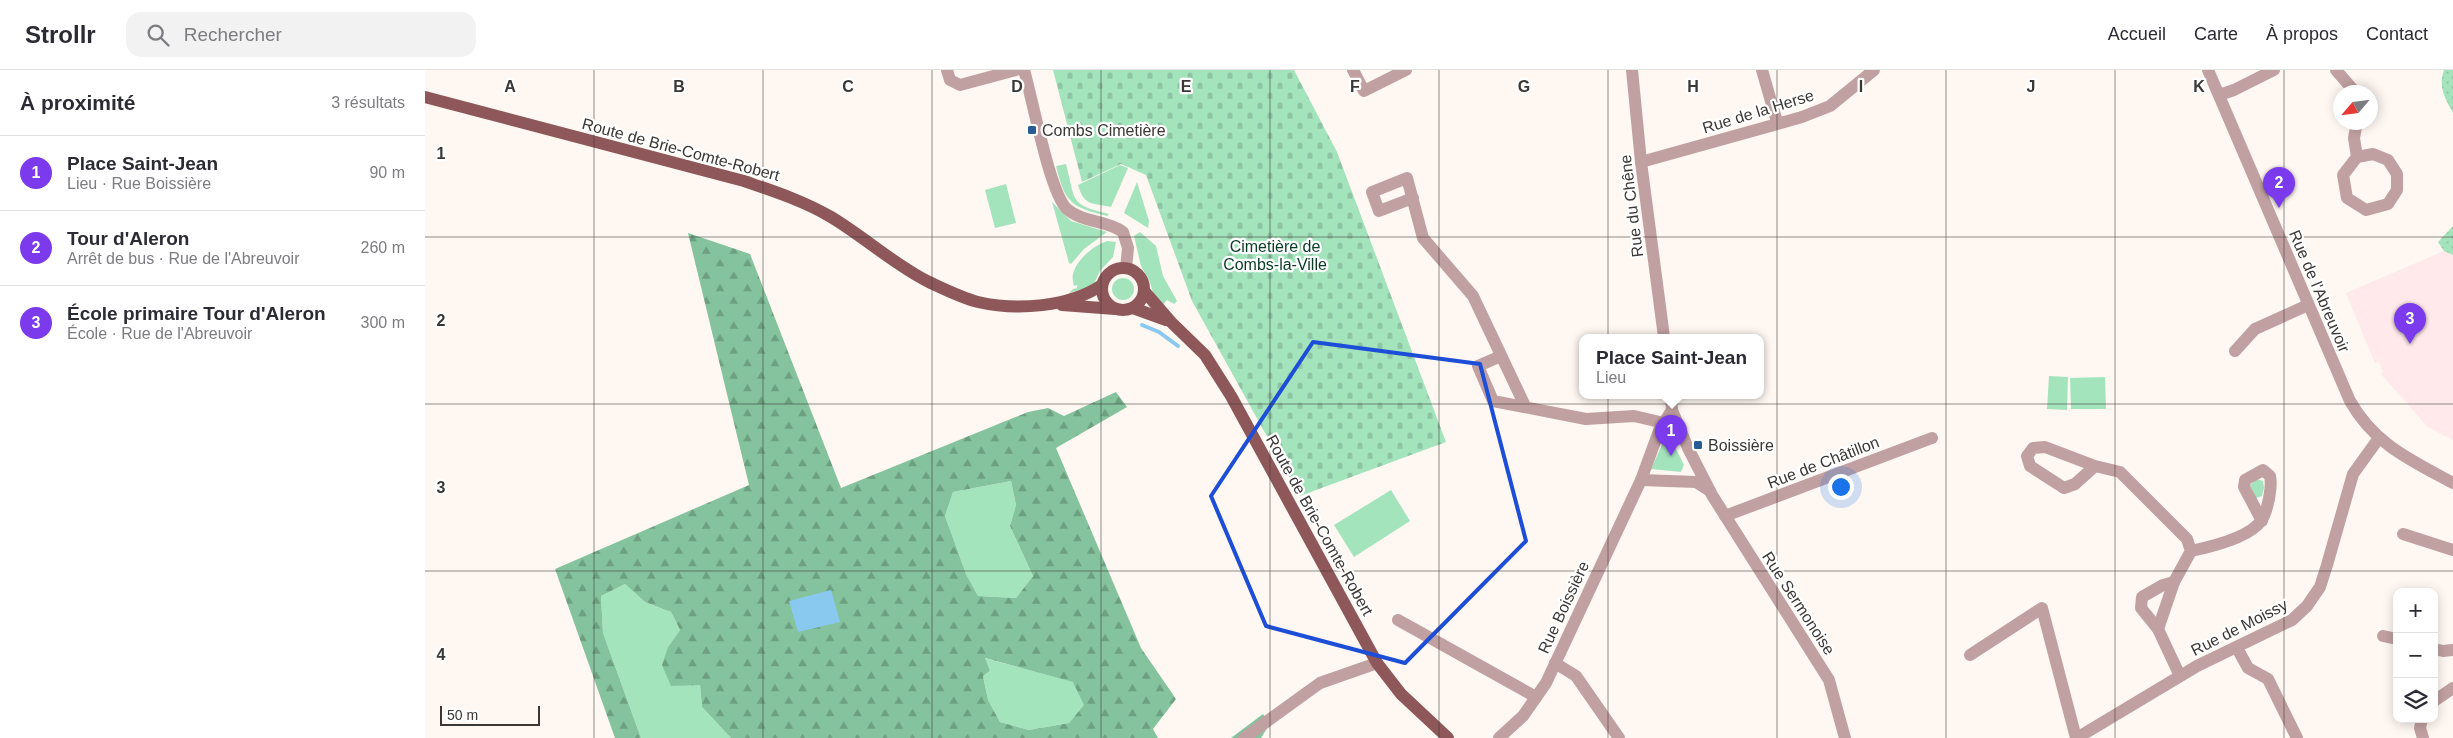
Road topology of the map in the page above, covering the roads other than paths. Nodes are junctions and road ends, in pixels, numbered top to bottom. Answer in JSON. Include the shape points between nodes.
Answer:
{"nodes":[{"id":1,"x":947,"y":70,"type":"edge"},
{"id":2,"x":1016,"y":70,"type":"edge"},
{"id":3,"x":1024,"y":70,"type":"edge"},
{"id":4,"x":1353,"y":70,"type":"edge"},
{"id":5,"x":1406,"y":70,"type":"edge"},
{"id":6,"x":1632,"y":70,"type":"edge"},
{"id":7,"x":1762,"y":70,"type":"edge"},
{"id":8,"x":1874,"y":70,"type":"edge"},
{"id":9,"x":2208,"y":70,"type":"edge"},
{"id":10,"x":2274,"y":70,"type":"edge"},
{"id":11,"x":2336,"y":70,"type":"edge"},
{"id":12,"x":2349,"y":85,"type":"edge"},
{"id":13,"x":2219,"y":95,"type":"junction"},
{"id":14,"x":425,"y":98,"type":"edge"},
{"id":15,"x":1777,"y":122,"type":"junction"},
{"id":16,"x":2356,"y":130,"type":"edge"},
{"id":17,"x":2357,"y":157,"type":"junction"},
{"id":18,"x":1641,"y":162,"type":"junction"},
{"id":19,"x":1413,"y":198,"type":"dead end"},
{"id":20,"x":1126,"y":268,"type":"junction"},
{"id":21,"x":1103,"y":285,"type":"junction"},
{"id":22,"x":1145,"y":292,"type":"junction"},
{"id":23,"x":1054,"y":304,"type":"junction"},
{"id":24,"x":2309,"y":305,"type":"junction"},
{"id":25,"x":1133,"y":308,"type":"junction"},
{"id":26,"x":1115,"y":309,"type":"junction"},
{"id":27,"x":1171,"y":322,"type":"junction"},
{"id":28,"x":1664,"y":334,"type":"edge"},
{"id":29,"x":2235,"y":351,"type":"dead end"},
{"id":30,"x":1501,"y":356,"type":"junction"},
{"id":31,"x":1671,"y":399,"type":"edge"},
{"id":32,"x":1525,"y":406,"type":"junction"},
{"id":33,"x":1672,"y":410,"type":"junction"},
{"id":34,"x":1664,"y":423,"type":"junction"},
{"id":35,"x":1932,"y":438,"type":"dead end"},
{"id":36,"x":2379,"y":438,"type":"junction"},
{"id":37,"x":2095,"y":466,"type":"junction"},
{"id":38,"x":1641,"y":480,"type":"junction"},
{"id":39,"x":2453,"y":483,"type":"edge"},
{"id":40,"x":1710,"y":491,"type":"junction"},
{"id":41,"x":1725,"y":516,"type":"junction"},
{"id":42,"x":2262,"y":520,"type":"dead end"},
{"id":43,"x":2403,"y":534,"type":"dead end"},
{"id":44,"x":2453,"y":550,"type":"edge"},
{"id":45,"x":2191,"y":551,"type":"junction"},
{"id":46,"x":2174,"y":582,"type":"junction"},
{"id":47,"x":1398,"y":620,"type":"dead end"},
{"id":48,"x":2158,"y":629,"type":"junction"},
{"id":49,"x":2383,"y":636,"type":"dead end"},
{"id":50,"x":2393,"y":638,"type":"edge"},
{"id":51,"x":2237,"y":648,"type":"junction"},
{"id":52,"x":2438,"y":650,"type":"edge"},
{"id":53,"x":2453,"y":650,"type":"edge"},
{"id":54,"x":1970,"y":655,"type":"dead end"},
{"id":55,"x":1555,"y":662,"type":"junction"},
{"id":56,"x":1377,"y":663,"type":"junction"},
{"id":57,"x":2180,"y":676,"type":"junction"},
{"id":58,"x":2453,"y":688,"type":"edge"},
{"id":59,"x":1536,"y":697,"type":"junction"},
{"id":60,"x":2438,"y":698,"type":"edge"},
{"id":61,"x":2421,"y":723,"type":"edge"},
{"id":62,"x":1244,"y":738,"type":"edge"},
{"id":63,"x":1448,"y":738,"type":"edge"},
{"id":64,"x":1499,"y":738,"type":"edge"},
{"id":65,"x":1619,"y":738,"type":"edge"},
{"id":66,"x":1845,"y":738,"type":"edge"},
{"id":67,"x":2076,"y":738,"type":"edge"},
{"id":68,"x":2297,"y":738,"type":"edge"},
{"id":69,"x":2423,"y":738,"type":"edge"}],
"edges":[{"from":1,"to":2,"type":"street","via":[[950,80],[960,85]]},
{"from":3,"to":20,"type":"street","via":[[1057,196],[1072,213],[1123,232],[1128,248]]},
{"from":4,"to":5,"type":"street","via":[[1364,91]]},
{"from":6,"to":18,"type":"street","name":"Rue du Chêne"},
{"from":7,"to":15,"type":"street"},
{"from":8,"to":15,"type":"street","name":"Rue de la Herse","via":[[1830,106]]},
{"from":9,"to":13,"type":"street","name":"Rue de l'Abreuvoir"},
{"from":10,"to":13,"type":"street"},
{"from":11,"to":12,"type":"street"},
{"from":13,"to":24,"type":"street","name":"Rue de l'Abreuvoir"},
{"from":14,"to":23,"type":"main road","name":"Route de Brie-Comte-Robert","via":[[744,180],[831,217],[927,281],[978,302],[1024,306]]},
{"from":15,"to":18,"type":"street","name":"Rue de la Herse"},
{"from":16,"to":17,"type":"street"},
{"from":17,"to":17,"type":"street","via":[[2343,175],[2347,198],[2366,210],[2388,204],[2397,190],[2397,174],[2388,160],[2373,154]]},
{"from":18,"to":28,"type":"street","name":"Rue du Chêne"},
{"from":19,"to":30,"type":"street","via":[[1423,238],[1473,296]]},
{"from":20,"to":21,"type":"main road","via":[[1112,271]]},
{"from":20,"to":22,"type":"main road","via":[[1140,275]]},
{"from":21,"to":23,"type":"main road","name":"Route de Brie-Comte-Robert","via":[[1085,296]]},
{"from":21,"to":26,"type":"main road","via":[[1106,301]]},
{"from":22,"to":25,"type":"main road","via":[[1143,299]]},
{"from":22,"to":27,"type":"main road","name":"Route de Brie-Comte-Robert"},
{"from":23,"to":26,"type":"main road","name":"Route de Brie-Comte-Robert"},
{"from":24,"to":29,"type":"street","via":[[2255,329]]},
{"from":24,"to":36,"type":"street","name":"Rue de l'Abreuvoir","via":[[2350,401],[2361,421]]},
{"from":25,"to":26,"type":"main road"},
{"from":25,"to":27,"type":"main road","name":"Route de Brie-Comte-Robert"},
{"from":27,"to":56,"type":"main road","name":"Route de Brie-Comte-Robert","via":[[1205,356],[1231,396]]},
{"from":30,"to":32,"type":"street"},
{"from":30,"to":32,"type":"street","via":[[1478,366],[1493,402]]},
{"from":31,"to":33,"type":"street"},
{"from":32,"to":34,"type":"street","via":[[1585,419],[1634,416]]},
{"from":33,"to":34,"type":"street","name":"Rue Boissière"},
{"from":33,"to":40,"type":"street"},
{"from":34,"to":38,"type":"street","name":"Rue Boissière"},
{"from":35,"to":41,"type":"street","name":"Rue de Châtillon"},
{"from":36,"to":39,"type":"street","name":"Rue de l'Abreuvoir"},
{"from":36,"to":51,"type":"street","name":"Rue de Moissy","via":[[2353,474],[2327,565],[2307,606],[2292,620]]},
{"from":37,"to":37,"type":"street","via":[[2045,447],[2033,448],[2027,456],[2030,466],[2064,488],[2075,484]]},
{"from":37,"to":45,"type":"street","via":[[2120,472],[2187,539]]},
{"from":38,"to":40,"type":"street","via":[[1696,482]]},
{"from":38,"to":55,"type":"street","name":"Rue Boissière"},
{"from":40,"to":41,"type":"street","name":"Rue Sermonoise"},
{"from":41,"to":66,"type":"street","name":"Rue Sermonoise","via":[[1829,680]]},
{"from":42,"to":45,"type":"street","via":[[2220,545]]},
{"from":43,"to":44,"type":"street"},
{"from":45,"to":46,"type":"street"},
{"from":46,"to":48,"type":"street"},
{"from":46,"to":48,"type":"street","via":[[2142,597],[2141,608]]},
{"from":47,"to":59,"type":"street"},
{"from":48,"to":57,"type":"street"},
{"from":49,"to":50,"type":"street"},
{"from":51,"to":57,"type":"street","name":"Rue de Moissy"},
{"from":51,"to":68,"type":"street","via":[[2248,668],[2268,679]]},
{"from":52,"to":53,"type":"street"},
{"from":54,"to":67,"type":"street","via":[[2041,608]]},
{"from":55,"to":59,"type":"street","name":"Rue Boissière"},
{"from":55,"to":65,"type":"street","via":[[1576,676]]},
{"from":56,"to":62,"type":"street","via":[[1320,683]]},
{"from":56,"to":63,"type":"main road","name":"Route de Brie-Comte-Robert","via":[[1401,694]]},
{"from":57,"to":67,"type":"street","name":"Rue de Moissy"},
{"from":58,"to":60,"type":"street"},
{"from":59,"to":64,"type":"street","name":"Rue Boissière","via":[[1523,716]]},
{"from":61,"to":69,"type":"street"}]}
